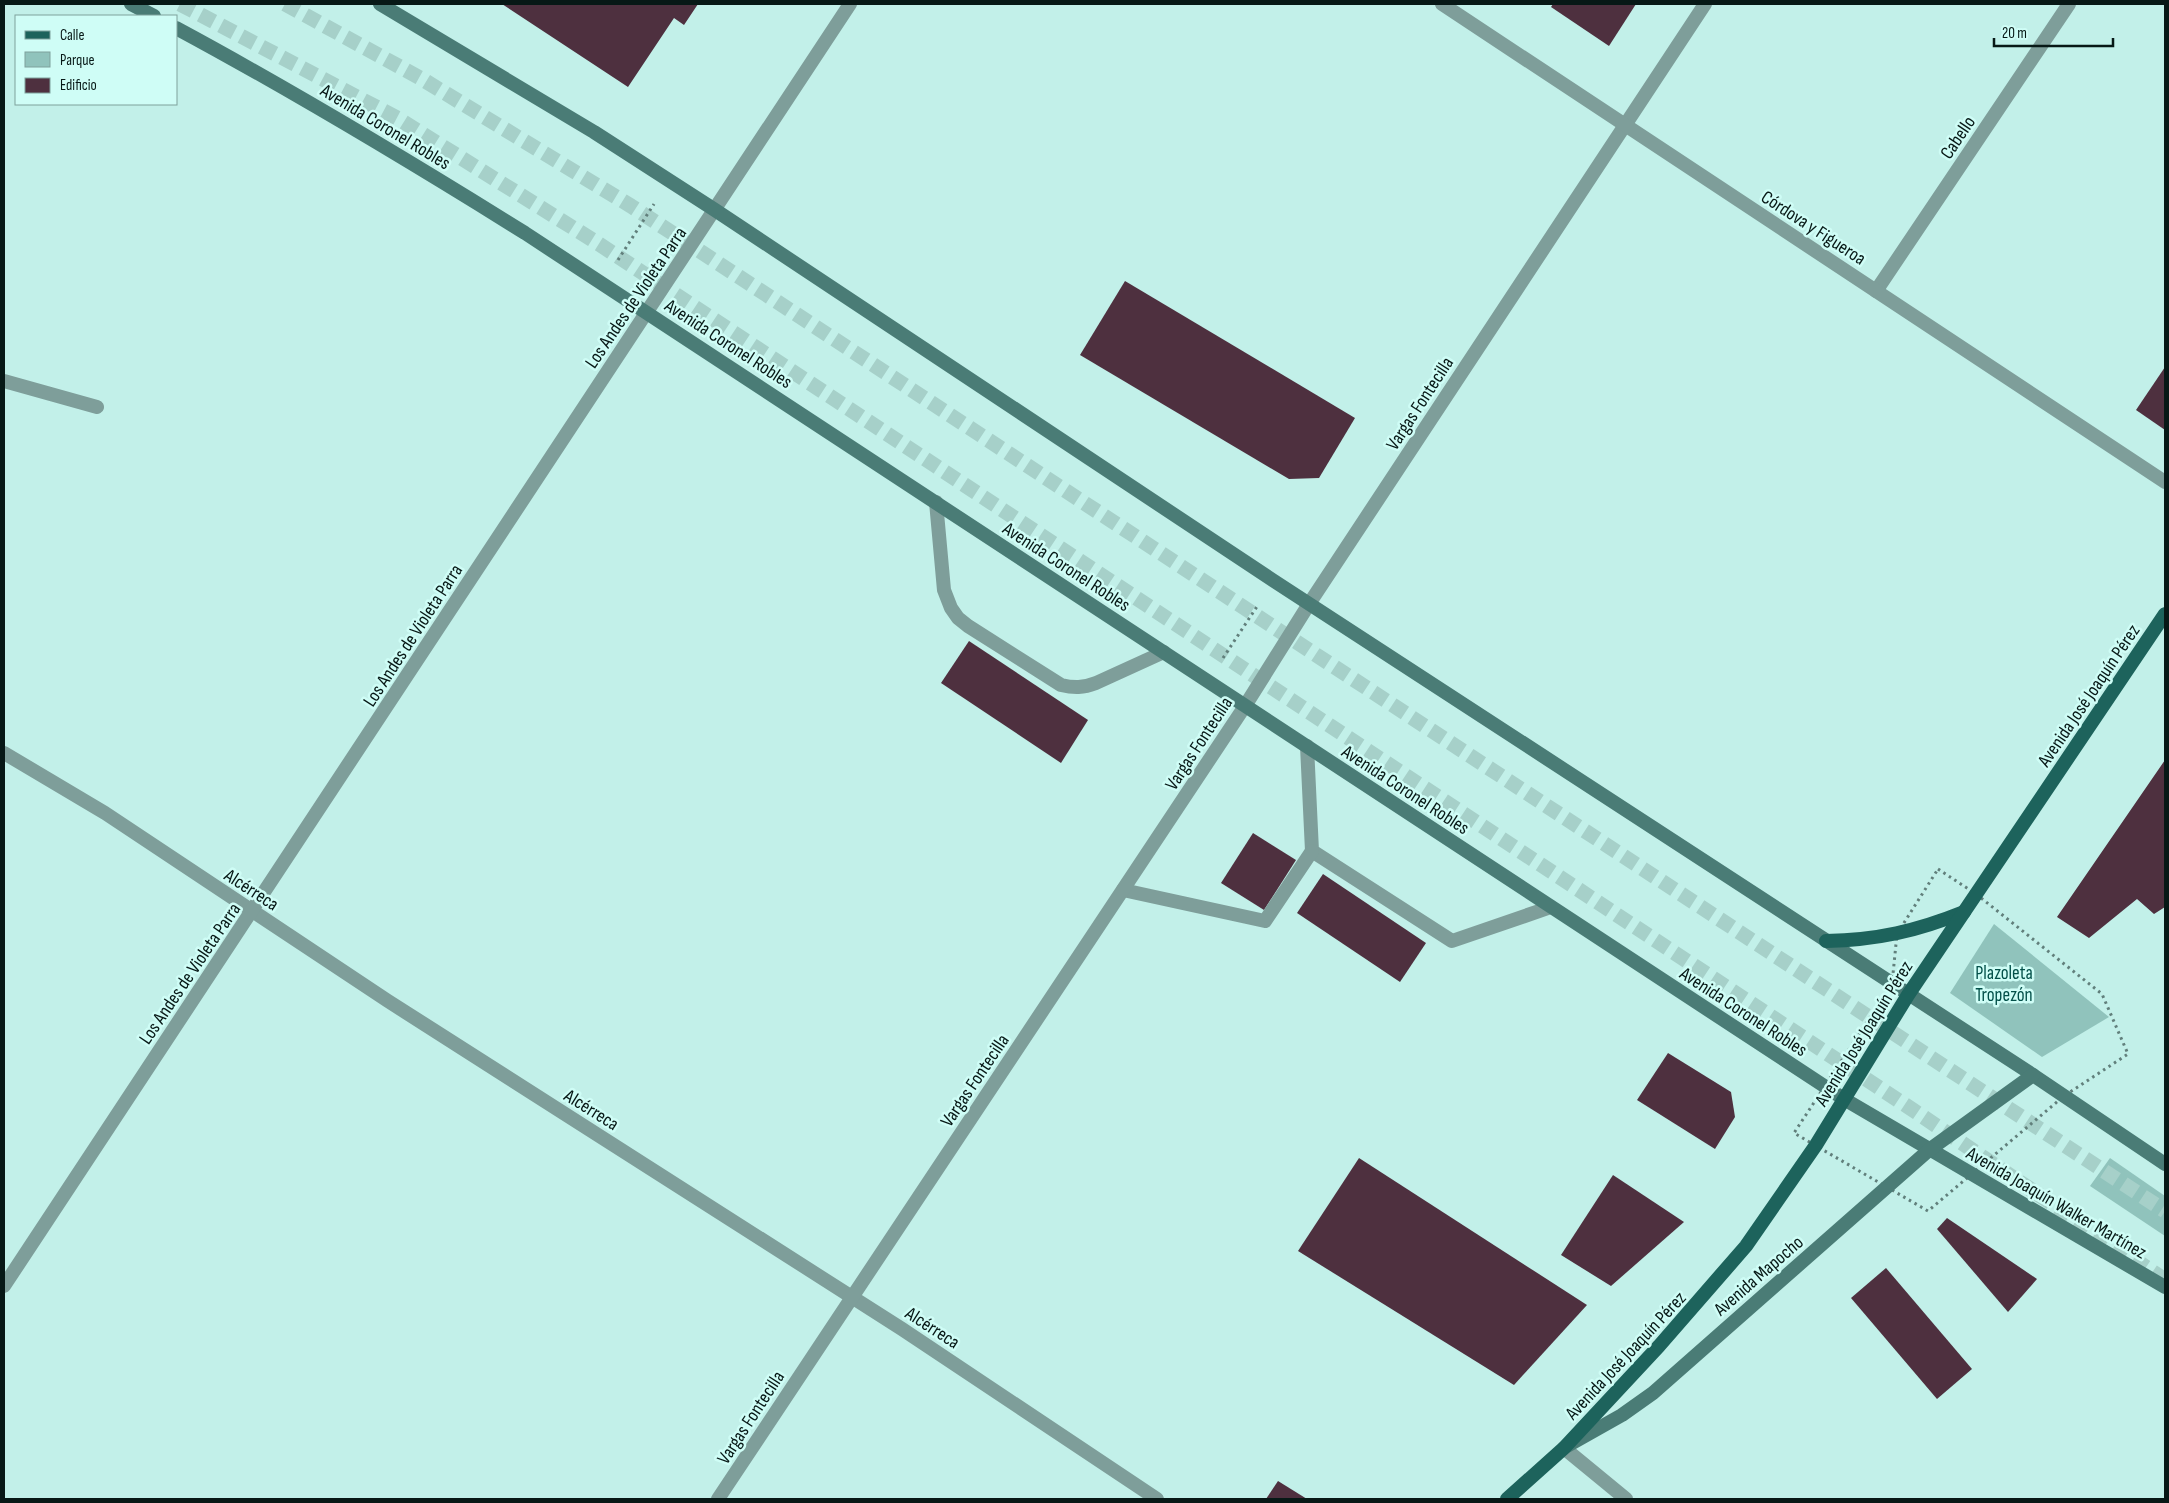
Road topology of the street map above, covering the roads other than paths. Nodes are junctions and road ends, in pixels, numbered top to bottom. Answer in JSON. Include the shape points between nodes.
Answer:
{"nodes":[{"id":1,"x":131,"y":4,"type":"edge"},
{"id":2,"x":380,"y":4,"type":"edge"},
{"id":3,"x":850,"y":4,"type":"edge"},
{"id":4,"x":1442,"y":4,"type":"edge"},
{"id":5,"x":1705,"y":4,"type":"edge"},
{"id":6,"x":2069,"y":4,"type":"edge"},
{"id":7,"x":152,"y":15,"type":"edge"},
{"id":8,"x":178,"y":29,"type":"edge"},
{"id":9,"x":1625,"y":125,"type":"junction"},
{"id":10,"x":715,"y":210,"type":"junction"},
{"id":11,"x":1876,"y":291,"type":"junction"},
{"id":12,"x":647,"y":312,"type":"junction"},
{"id":13,"x":4,"y":381,"type":"edge"},
{"id":14,"x":98,"y":407,"type":"dead end"},
{"id":15,"x":2165,"y":482,"type":"edge"},
{"id":16,"x":936,"y":502,"type":"junction"},
{"id":17,"x":1309,"y":604,"type":"junction"},
{"id":18,"x":2165,"y":614,"type":"edge"},
{"id":19,"x":1164,"y":652,"type":"junction"},
{"id":20,"x":1245,"y":706,"type":"junction"},
{"id":21,"x":1307,"y":746,"type":"junction"},
{"id":22,"x":4,"y":753,"type":"edge"},
{"id":23,"x":1312,"y":851,"type":"junction"},
{"id":24,"x":1123,"y":890,"type":"junction"},
{"id":25,"x":1552,"y":907,"type":"junction"},
{"id":26,"x":252,"y":911,"type":"junction"},
{"id":27,"x":1965,"y":911,"type":"junction"},
{"id":28,"x":1826,"y":941,"type":"junction"},
{"id":29,"x":1908,"y":994,"type":"junction"},
{"id":30,"x":2033,"y":1075,"type":"junction"},
{"id":31,"x":1844,"y":1100,"type":"junction"},
{"id":32,"x":1929,"y":1150,"type":"junction"},
{"id":33,"x":2165,"y":1164,"type":"edge"},
{"id":34,"x":4,"y":1286,"type":"edge"},
{"id":35,"x":2165,"y":1287,"type":"edge"},
{"id":36,"x":852,"y":1297,"type":"junction"},
{"id":37,"x":1564,"y":1448,"type":"junction"},
{"id":38,"x":718,"y":1499,"type":"edge"},
{"id":39,"x":1157,"y":1499,"type":"edge"},
{"id":40,"x":1506,"y":1499,"type":"edge"},
{"id":41,"x":1626,"y":1499,"type":"edge"}],
"edges":[{"from":1,"to":7,"type":"main road"},
{"from":2,"to":10,"type":"main road","via":[[594,132]]},
{"from":3,"to":10,"type":"street","name":"Los Andes de Violeta Parra"},
{"from":4,"to":9,"type":"street","name":"Córdova y Figueroa"},
{"from":5,"to":9,"type":"street","name":"Vargas Fontecilla"},
{"from":6,"to":11,"type":"street","name":"Cabello"},
{"from":8,"to":12,"type":"main road","name":"Avenida Coronel Robles","via":[[404,157]]},
{"from":9,"to":11,"type":"street","name":"Córdova y Figueroa"},
{"from":9,"to":17,"type":"street","name":"Vargas Fontecilla"},
{"from":10,"to":12,"type":"street","name":"Los Andes de Violeta Parra"},
{"from":10,"to":17,"type":"main road"},
{"from":11,"to":15,"type":"street","name":"Córdova y Figueroa"},
{"from":12,"to":16,"type":"main road","name":"Avenida Coronel Robles"},
{"from":12,"to":26,"type":"street","name":"Los Andes de Violeta Parra"},
{"from":13,"to":14,"type":"street"},
{"from":16,"to":19,"type":"main road","name":"Avenida Coronel Robles"},
{"from":16,"to":19,"type":"street","via":[[944,590],[951,608],[968,626],[1060,685],[1073,688],[1096,683]]},
{"from":17,"to":20,"type":"street","name":"Vargas Fontecilla"},
{"from":17,"to":28,"type":"main road"},
{"from":18,"to":27,"type":"main road","name":"Avenida José Joaquín Pérez"},
{"from":19,"to":20,"type":"main road","name":"Avenida Coronel Robles"},
{"from":20,"to":21,"type":"main road","name":"Avenida Coronel Robles"},
{"from":20,"to":24,"type":"street","name":"Vargas Fontecilla"},
{"from":21,"to":23,"type":"street"},
{"from":21,"to":25,"type":"main road","name":"Avenida Coronel Robles"},
{"from":22,"to":26,"type":"street","name":"Alcérreca","via":[[105,813]]},
{"from":23,"to":24,"type":"street","via":[[1265,921]]},
{"from":23,"to":25,"type":"street","via":[[1452,941]]},
{"from":24,"to":36,"type":"street","name":"Vargas Fontecilla"},
{"from":25,"to":31,"type":"main road","name":"Avenida Coronel Robles"},
{"from":26,"to":34,"type":"street","name":"Los Andes de Violeta Parra"},
{"from":26,"to":36,"type":"street","name":"Alcérreca"},
{"from":27,"to":28,"type":"main road","via":[[1897,934],[1862,940]]},
{"from":27,"to":29,"type":"main road","name":"Avenida José Joaquín Pérez"},
{"from":28,"to":29,"type":"main road"},
{"from":29,"to":30,"type":"main road"},
{"from":29,"to":31,"type":"main road","name":"Avenida José Joaquín Pérez"},
{"from":30,"to":32,"type":"main road","name":"Avenida Mapocho"},
{"from":30,"to":33,"type":"main road"},
{"from":31,"to":32,"type":"main road","name":"Avenida Coronel Robles"},
{"from":31,"to":37,"type":"main road","name":"Avenida José Joaquín Pérez","via":[[1746,1246]]},
{"from":32,"to":35,"type":"main road","name":"Avenida Joaquín Walker Martínez"},
{"from":32,"to":37,"type":"main road","name":"Avenida Mapocho","via":[[1653,1393]]},
{"from":36,"to":38,"type":"street","name":"Vargas Fontecilla"},
{"from":36,"to":39,"type":"street","name":"Alcérreca"},
{"from":37,"to":40,"type":"main road","name":"Avenida Mapocho"},
{"from":37,"to":41,"type":"street"}]}
